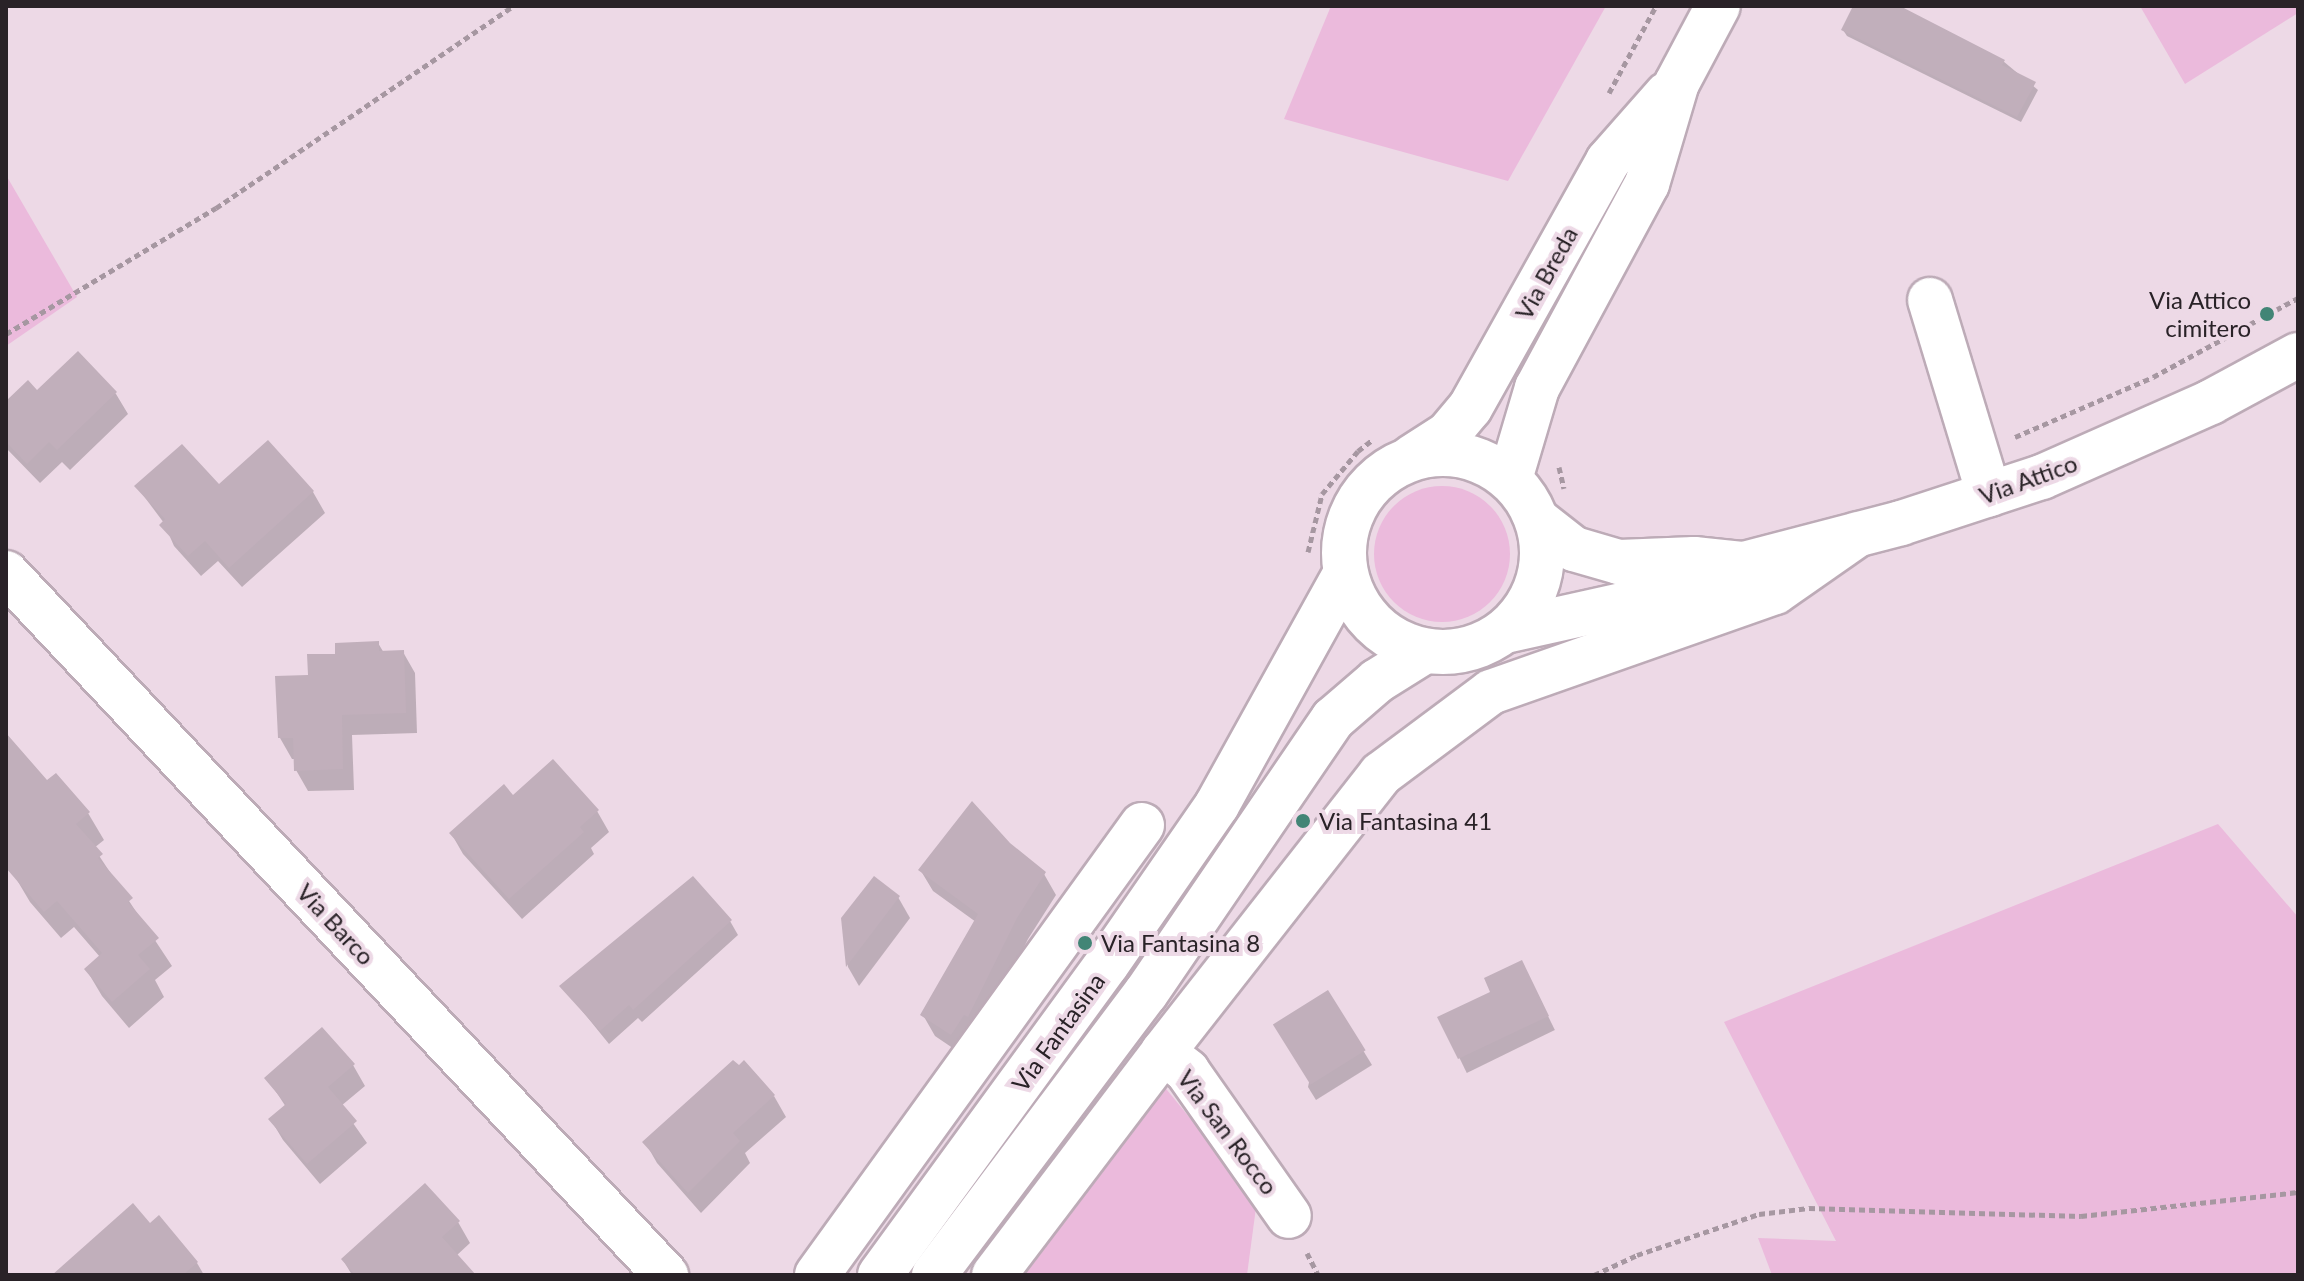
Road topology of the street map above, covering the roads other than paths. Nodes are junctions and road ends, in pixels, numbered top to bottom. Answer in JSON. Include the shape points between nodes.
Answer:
{"nodes":[{"id":1,"x":1718,"y":6,"type":"edge"},
{"id":2,"x":1677,"y":83,"type":"junction"},
{"id":3,"x":1930,"y":300,"type":"dead end"},
{"id":4,"x":2298,"y":355,"type":"edge"},
{"id":5,"x":1397,"y":445,"type":"junction"},
{"id":6,"x":1983,"y":474,"type":"junction"},
{"id":7,"x":1510,"y":479,"type":"junction"},
{"id":8,"x":1552,"y":507,"type":"junction"},
{"id":9,"x":1858,"y":534,"type":"junction"},
{"id":10,"x":1326,"y":564,"type":"junction"},
{"id":11,"x":1744,"y":564,"type":"junction"},
{"id":12,"x":6,"y":573,"type":"edge"},
{"id":13,"x":1505,"y":631,"type":"junction"},
{"id":14,"x":1425,"y":651,"type":"junction"},
{"id":15,"x":1142,"y":825,"type":"dead end"},
{"id":16,"x":1163,"y":1052,"type":"junction"},
{"id":17,"x":1289,"y":1216,"type":"dead end"},
{"id":18,"x":666,"y":1275,"type":"edge"},
{"id":19,"x":817,"y":1275,"type":"edge"},
{"id":20,"x":880,"y":1275,"type":"edge"},
{"id":21,"x":934,"y":1275,"type":"edge"},
{"id":22,"x":994,"y":1275,"type":"edge"}],
"edges":[{"from":1,"to":2,"type":"street","name":"Via Breda"},
{"from":2,"to":5,"type":"street","name":"Via Breda","via":[[1608,161],[1470,408],[1448,434]]},
{"from":2,"to":7,"type":"street","name":"Via Breda","via":[[1647,184],[1537,388]]},
{"from":3,"to":6,"type":"street"},
{"from":4,"to":6,"type":"street","name":"Via Attico","via":[[2211,402],[2042,477]]},
{"from":5,"to":7,"type":"street","name":"Via Breda","via":[[1473,458]]},
{"from":5,"to":10,"type":"street","name":"Via Breda"},
{"from":6,"to":9,"type":"street","name":"Via Attico"},
{"from":7,"to":8,"type":"street","name":"Via Breda","via":[[1528,501]]},
{"from":8,"to":11,"type":"street","name":"Via Attico","via":[[1574,549],[1619,562],[1694,559]]},
{"from":8,"to":13,"type":"street","name":"Via Breda","via":[[1530,601]]},
{"from":9,"to":11,"type":"street","name":"Via Attico"},
{"from":9,"to":16,"type":"street","via":[[1775,592],[1491,692],[1381,774]]},
{"from":10,"to":14,"type":"street","name":"Via Breda","via":[[1360,609],[1393,640]]},
{"from":10,"to":20,"type":"street","name":"Via Fantasina","via":[[1217,805]]},
{"from":11,"to":13,"type":"street","name":"Via Attico","via":[[1704,587]]},
{"from":12,"to":18,"type":"street","name":"Via Barco"},
{"from":13,"to":14,"type":"street","name":"Via Breda","via":[[1459,651]]},
{"from":14,"to":21,"type":"street","name":"Via Fantasina","via":[[1377,681],[1333,719],[1146,993]]},
{"from":15,"to":19,"type":"street"},
{"from":16,"to":17,"type":"street","name":"Via San Rocco","via":[[1187,1071]]},
{"from":16,"to":22,"type":"street"}]}
